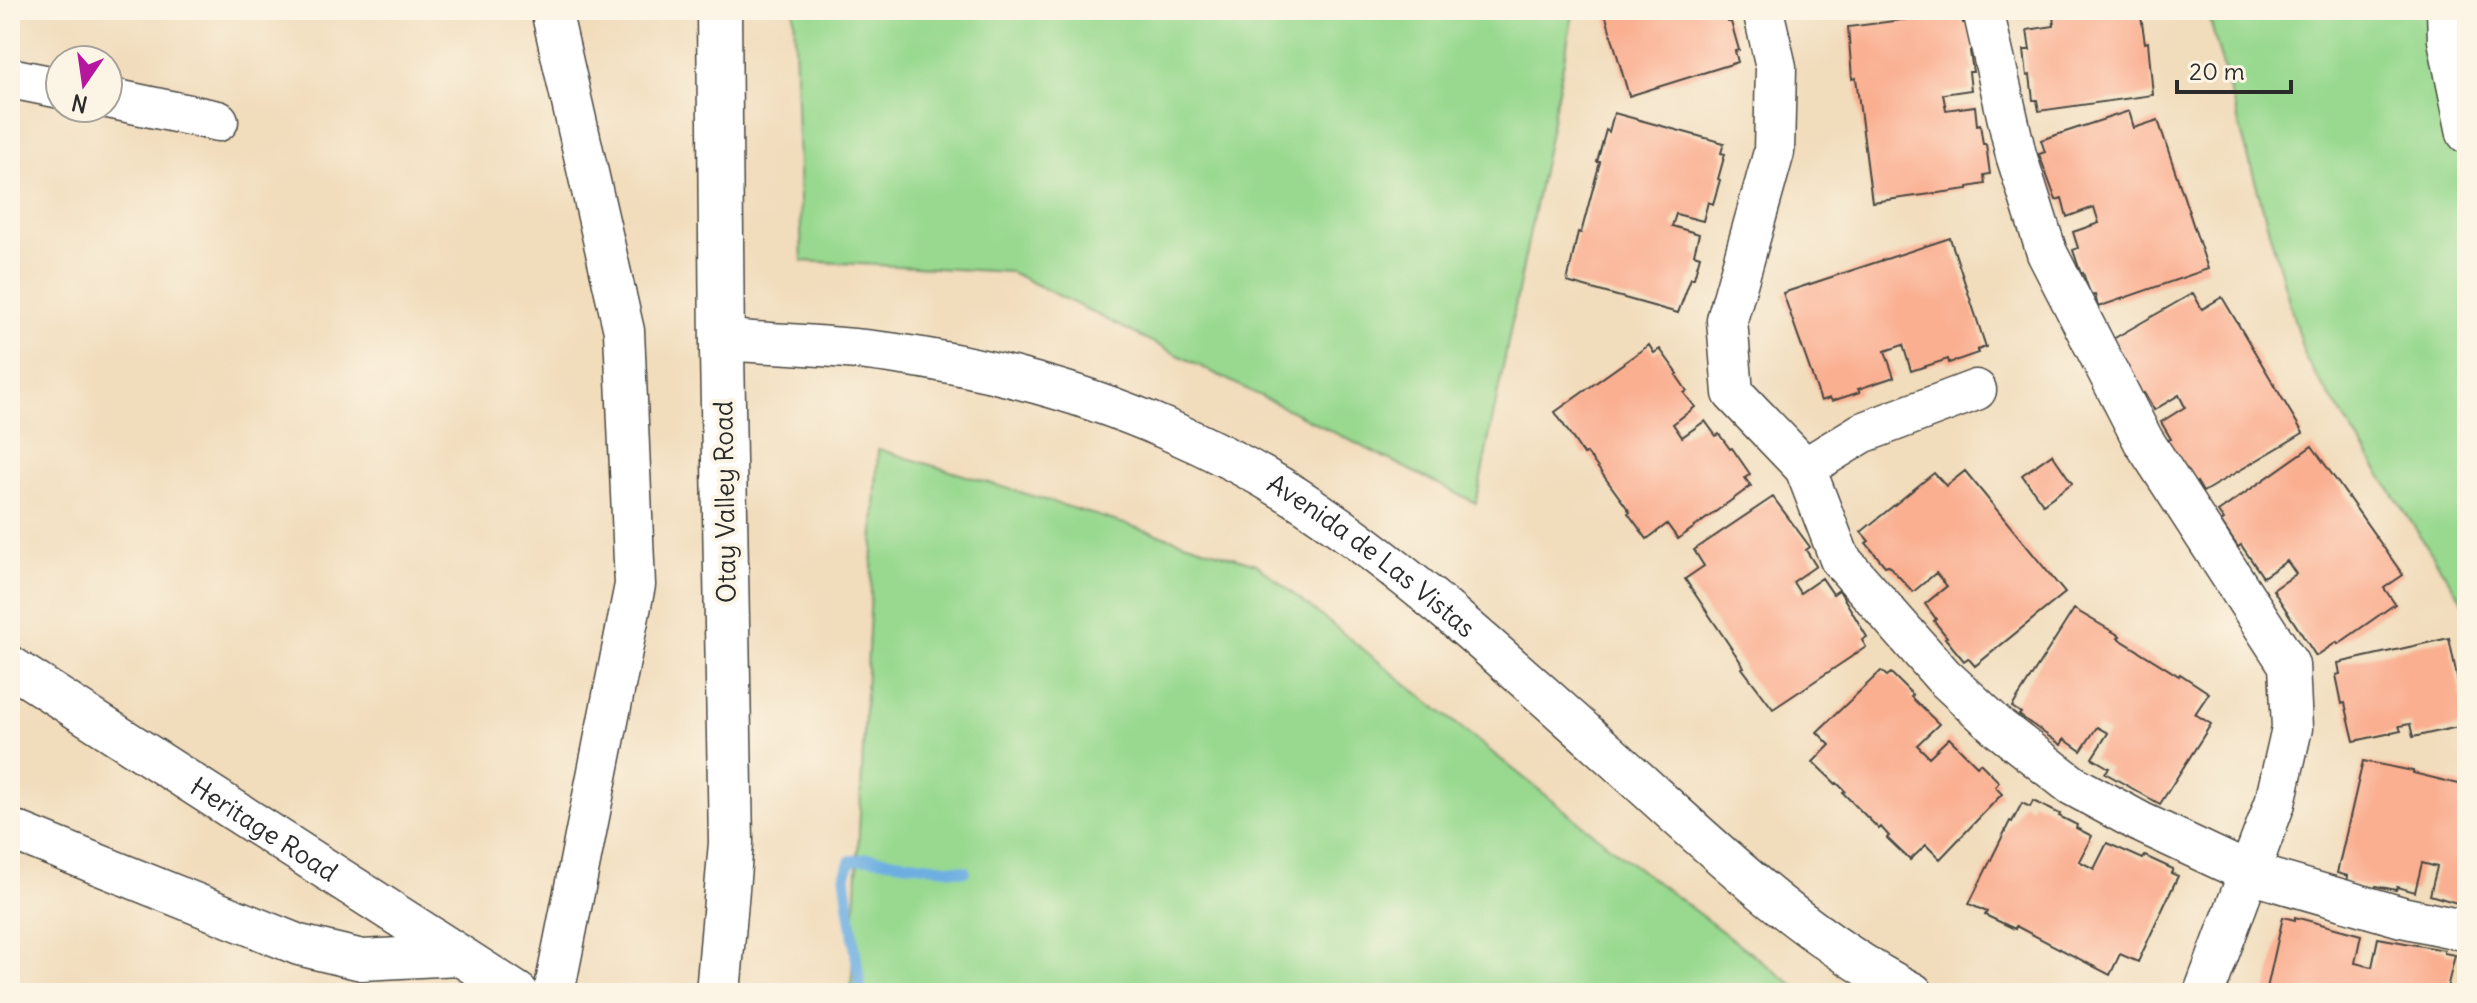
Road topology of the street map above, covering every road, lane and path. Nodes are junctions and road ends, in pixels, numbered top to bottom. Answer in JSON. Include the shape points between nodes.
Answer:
{"nodes":[{"id":1,"x":551,"y":10,"type":"edge"},
{"id":2,"x":719,"y":10,"type":"edge"},
{"id":3,"x":1763,"y":10,"type":"edge"},
{"id":4,"x":1983,"y":10,"type":"edge"},
{"id":5,"x":2447,"y":10,"type":"edge"},
{"id":6,"x":10,"y":78,"type":"edge"},
{"id":7,"x":44,"y":85,"type":"edge"},
{"id":8,"x":124,"y":101,"type":"edge"},
{"id":9,"x":218,"y":121,"type":"dead end"},
{"id":10,"x":2467,"y":133,"type":"edge"},
{"id":11,"x":722,"y":340,"type":"junction"},
{"id":12,"x":1976,"y":390,"type":"dead end"},
{"id":13,"x":1805,"y":468,"type":"junction"},
{"id":14,"x":10,"y":666,"type":"edge"},
{"id":15,"x":10,"y":829,"type":"edge"},
{"id":16,"x":2249,"y":873,"type":"junction"},
{"id":17,"x":2467,"y":931,"type":"edge"},
{"id":18,"x":458,"y":955,"type":"junction"},
{"id":19,"x":518,"y":993,"type":"edge"},
{"id":20,"x":554,"y":993,"type":"edge"},
{"id":21,"x":718,"y":993,"type":"edge"},
{"id":22,"x":1913,"y":993,"type":"edge"},
{"id":23,"x":2204,"y":993,"type":"edge"}],
"edges":[{"from":1,"to":20,"type":"street","via":[[624,331],[635,585]]},
{"from":2,"to":11,"type":"main road","name":"Otay Valley Road"},
{"from":3,"to":13,"type":"street","via":[[1776,67],[1774,152],[1727,320],[1733,393]]},
{"from":4,"to":16,"type":"street","via":[[2016,155],[2047,253],[2143,440],[2289,665],[2292,728],[2275,803]]},
{"from":5,"to":10,"type":"street"},
{"from":6,"to":7,"type":"street"},
{"from":8,"to":9,"type":"street"},
{"from":11,"to":21,"type":"main road","name":"Otay Valley Road","via":[[731,843]]},
{"from":11,"to":22,"type":"street","name":"Avenida de Las Vistas","via":[[888,353],[1022,379],[1106,404],[1254,472],[1306,503],[1447,610],[1787,911],[1871,972]]},
{"from":12,"to":13,"type":"street","via":[[1862,433]]},
{"from":13,"to":16,"type":"street","via":[[1840,559],[1943,676],[1999,728],[2072,785]]},
{"from":14,"to":18,"type":"street","name":"Heritage Road"},
{"from":15,"to":18,"type":"street","via":[[299,945],[362,960]]},
{"from":16,"to":17,"type":"street"},
{"from":16,"to":23,"type":"street"},
{"from":18,"to":19,"type":"street","name":"Heritage Road"}]}
